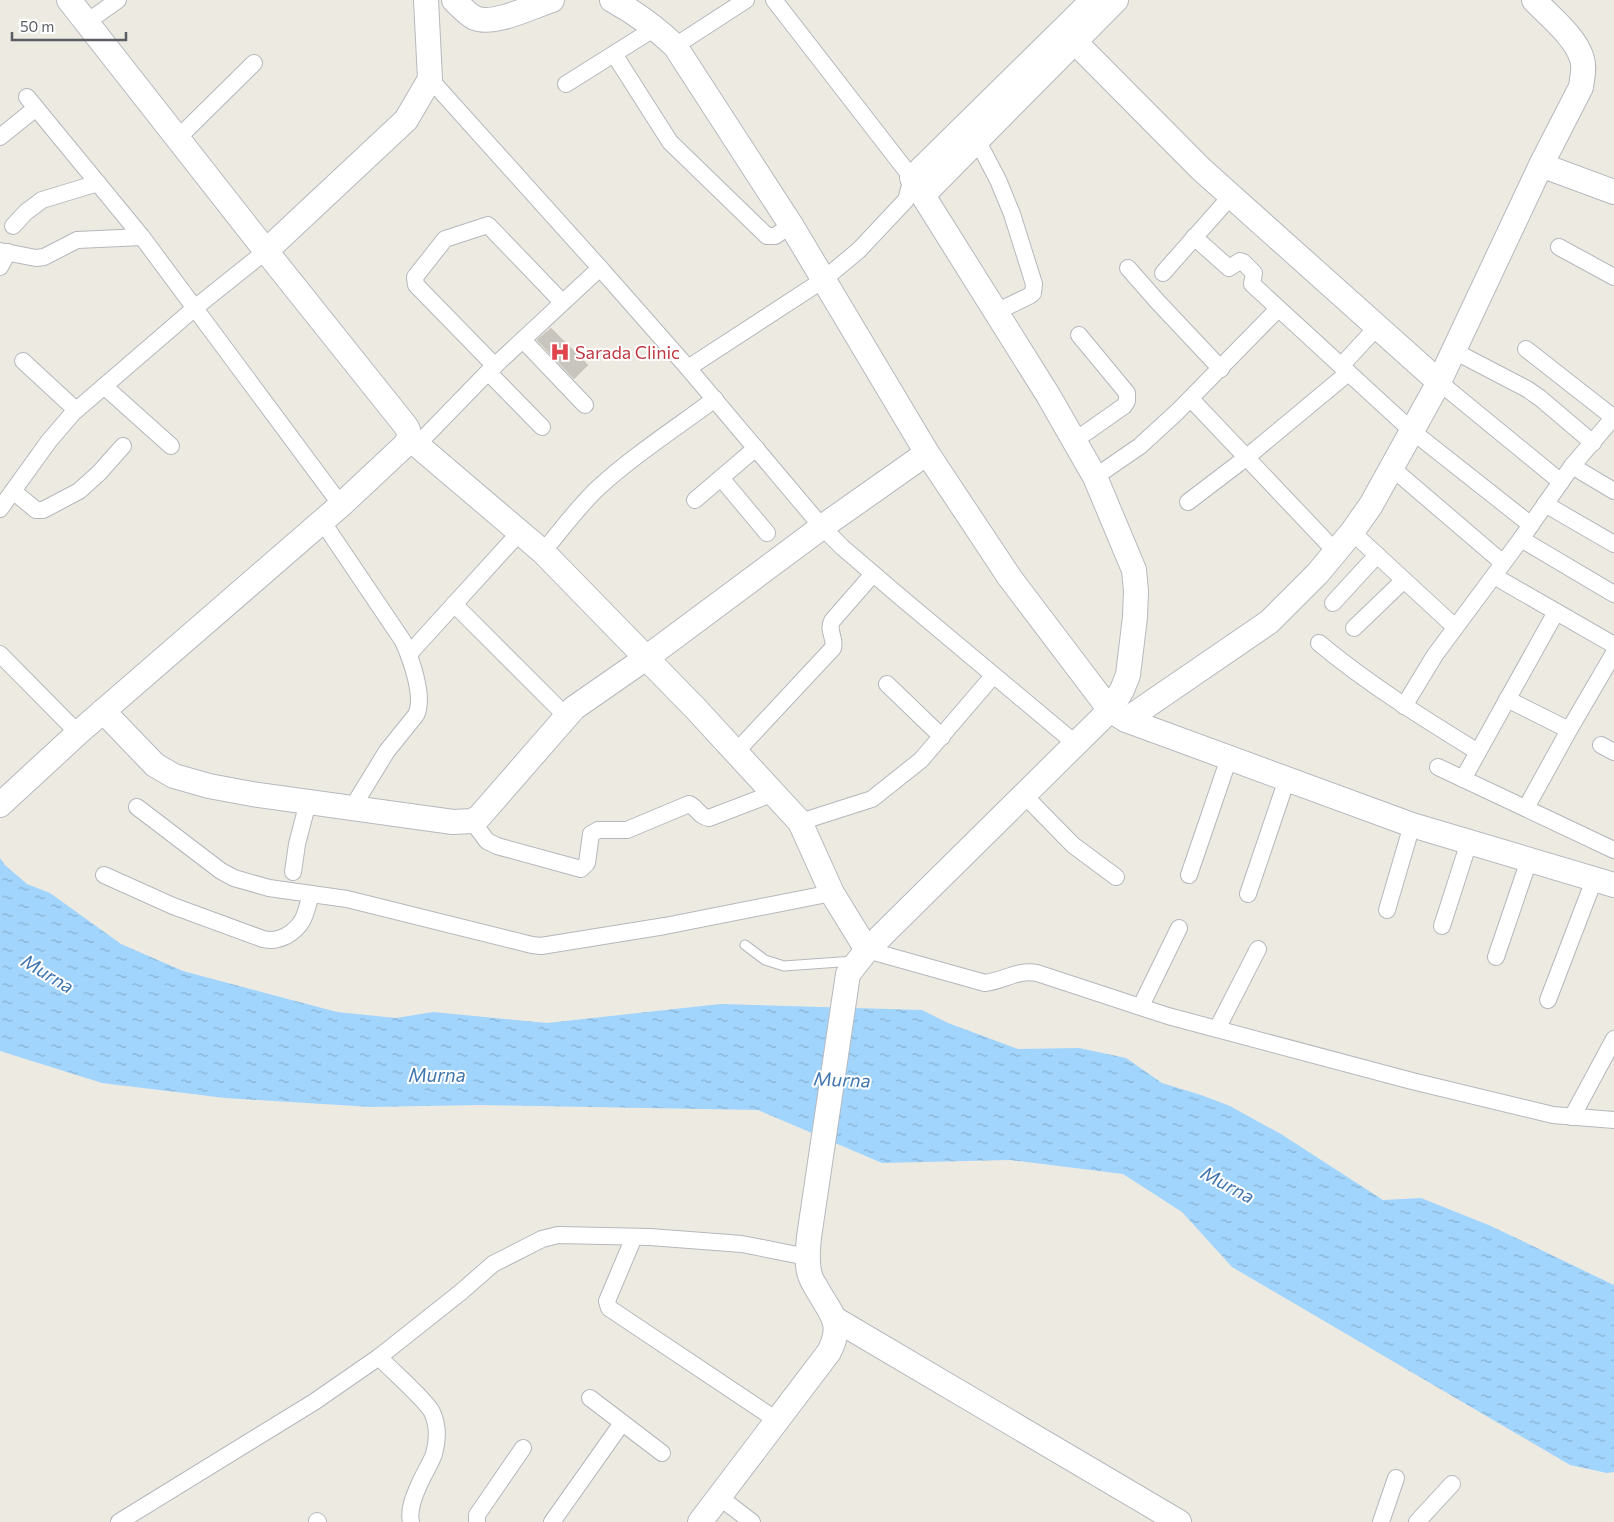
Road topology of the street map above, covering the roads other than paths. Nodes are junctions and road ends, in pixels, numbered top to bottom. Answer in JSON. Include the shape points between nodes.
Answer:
{"nodes":[{"id":1,"x":69,"y":0,"type":"edge"},
{"id":2,"x":118,"y":0,"type":"edge"},
{"id":3,"x":426,"y":0,"type":"edge"},
{"id":4,"x":454,"y":0,"type":"edge"},
{"id":5,"x":552,"y":0,"type":"edge"},
{"id":6,"x":613,"y":0,"type":"edge"},
{"id":7,"x":746,"y":0,"type":"edge"},
{"id":8,"x":1093,"y":0,"type":"edge"},
{"id":9,"x":1116,"y":0,"type":"edge"},
{"id":10,"x":1534,"y":0,"type":"edge"},
{"id":11,"x":782,"y":3,"type":"edge"},
{"id":12,"x":86,"y":22,"type":"junction"},
{"id":13,"x":655,"y":28,"type":"junction"},
{"id":14,"x":1075,"y":42,"type":"junction"},
{"id":15,"x":675,"y":46,"type":"junction"},
{"id":16,"x":614,"y":54,"type":"junction"},
{"id":17,"x":254,"y":64,"type":"dead end"},
{"id":18,"x":430,"y":79,"type":"junction"},
{"id":19,"x":566,"y":84,"type":"dead end"},
{"id":20,"x":0,"y":137,"type":"edge"},
{"id":21,"x":178,"y":138,"type":"junction"},
{"id":22,"x":977,"y":140,"type":"junction"},
{"id":23,"x":1541,"y":165,"type":"junction"},
{"id":24,"x":98,"y":183,"type":"junction"},
{"id":25,"x":914,"y":191,"type":"junction"},
{"id":26,"x":1614,"y":192,"type":"edge"},
{"id":27,"x":1231,"y":196,"type":"junction"},
{"id":28,"x":790,"y":225,"type":"junction"},
{"id":29,"x":12,"y":226,"type":"dead end"},
{"id":30,"x":142,"y":237,"type":"junction"},
{"id":31,"x":1194,"y":237,"type":"junction"},
{"id":32,"x":1559,"y":247,"type":"dead end"},
{"id":33,"x":4,"y":251,"type":"edge"},
{"id":34,"x":266,"y":251,"type":"junction"},
{"id":35,"x":0,"y":267,"type":"edge"},
{"id":36,"x":600,"y":268,"type":"junction"},
{"id":37,"x":1128,"y":268,"type":"dead end"},
{"id":38,"x":1163,"y":273,"type":"dead end"},
{"id":39,"x":1614,"y":277,"type":"edge"},
{"id":40,"x":823,"y":280,"type":"junction"},
{"id":41,"x":562,"y":302,"type":"junction"},
{"id":42,"x":196,"y":307,"type":"junction"},
{"id":43,"x":1278,"y":309,"type":"junction"},
{"id":44,"x":996,"y":312,"type":"junction"},
{"id":45,"x":1377,"y":327,"type":"junction"},
{"id":46,"x":1079,"y":335,"type":"dead end"},
{"id":47,"x":523,"y":340,"type":"junction"},
{"id":48,"x":1526,"y":349,"type":"dead end"},
{"id":49,"x":1454,"y":351,"type":"junction"},
{"id":50,"x":23,"y":361,"type":"dead end"},
{"id":51,"x":688,"y":368,"type":"junction"},
{"id":52,"x":492,"y":369,"type":"junction"},
{"id":53,"x":1221,"y":369,"type":"junction"},
{"id":54,"x":1344,"y":370,"type":"junction"},
{"id":55,"x":1439,"y":382,"type":"junction"},
{"id":56,"x":104,"y":386,"type":"junction"},
{"id":57,"x":1191,"y":399,"type":"junction"},
{"id":58,"x":715,"y":400,"type":"junction"},
{"id":59,"x":585,"y":405,"type":"dead end"},
{"id":60,"x":76,"y":410,"type":"junction"},
{"id":61,"x":1614,"y":417,"type":"edge"},
{"id":62,"x":542,"y":428,"type":"dead end"},
{"id":63,"x":1412,"y":430,"type":"junction"},
{"id":64,"x":1603,"y":438,"type":"edge"},
{"id":65,"x":413,"y":441,"type":"junction"},
{"id":66,"x":1074,"y":441,"type":"junction"},
{"id":67,"x":122,"y":446,"type":"dead end"},
{"id":68,"x":171,"y":446,"type":"dead end"},
{"id":69,"x":756,"y":448,"type":"junction"},
{"id":70,"x":927,"y":453,"type":"junction"},
{"id":71,"x":1247,"y":458,"type":"junction"},
{"id":72,"x":1572,"y":466,"type":"junction"},
{"id":73,"x":1392,"y":468,"type":"junction"},
{"id":74,"x":1095,"y":477,"type":"junction"},
{"id":75,"x":722,"y":478,"type":"junction"},
{"id":76,"x":1561,"y":482,"type":"junction"},
{"id":77,"x":13,"y":491,"type":"junction"},
{"id":78,"x":1614,"y":491,"type":"edge"},
{"id":79,"x":695,"y":500,"type":"dead end"},
{"id":80,"x":1188,"y":502,"type":"dead end"},
{"id":81,"x":1545,"y":504,"type":"junction"},
{"id":82,"x":341,"y":505,"type":"junction"},
{"id":83,"x":0,"y":509,"type":"edge"},
{"id":84,"x":322,"y":521,"type":"junction"},
{"id":85,"x":1530,"y":525,"type":"junction"},
{"id":86,"x":822,"y":527,"type":"junction"},
{"id":87,"x":1352,"y":532,"type":"junction"},
{"id":88,"x":519,"y":533,"type":"junction"},
{"id":89,"x":767,"y":533,"type":"dead end"},
{"id":90,"x":1521,"y":539,"type":"junction"},
{"id":91,"x":1614,"y":544,"type":"edge"},
{"id":92,"x":543,"y":552,"type":"junction"},
{"id":93,"x":1336,"y":552,"type":"junction"},
{"id":94,"x":1377,"y":555,"type":"junction"},
{"id":95,"x":1498,"y":570,"type":"junction"},
{"id":96,"x":873,"y":574,"type":"junction"},
{"id":97,"x":1404,"y":580,"type":"junction"},
{"id":98,"x":1614,"y":594,"type":"edge"},
{"id":99,"x":1333,"y":603,"type":"dead end"},
{"id":100,"x":454,"y":604,"type":"junction"},
{"id":101,"x":1556,"y":612,"type":"junction"},
{"id":102,"x":1455,"y":627,"type":"junction"},
{"id":103,"x":1354,"y":628,"type":"dead end"},
{"id":104,"x":1319,"y":643,"type":"dead end"},
{"id":105,"x":1614,"y":645,"type":"edge"},
{"id":106,"x":0,"y":654,"type":"edge"},
{"id":107,"x":409,"y":654,"type":"junction"},
{"id":108,"x":1614,"y":654,"type":"edge"},
{"id":109,"x":646,"y":658,"type":"junction"},
{"id":110,"x":993,"y":676,"type":"junction"},
{"id":111,"x":888,"y":684,"type":"dead end"},
{"id":112,"x":1507,"y":699,"type":"junction"},
{"id":113,"x":1404,"y":706,"type":"junction"},
{"id":114,"x":103,"y":711,"type":"junction"},
{"id":115,"x":1118,"y":715,"type":"junction"},
{"id":116,"x":566,"y":716,"type":"junction"},
{"id":117,"x":1569,"y":730,"type":"junction"},
{"id":118,"x":78,"y":732,"type":"junction"},
{"id":119,"x":942,"y":737,"type":"junction"},
{"id":120,"x":1076,"y":744,"type":"junction"},
{"id":121,"x":736,"y":752,"type":"junction"},
{"id":122,"x":1478,"y":752,"type":"junction"},
{"id":123,"x":1229,"y":758,"type":"junction"},
{"id":124,"x":1438,"y":767,"type":"dead end"},
{"id":125,"x":1287,"y":779,"type":"junction"},
{"id":126,"x":1463,"y":779,"type":"junction"},
{"id":127,"x":774,"y":793,"type":"junction"},
{"id":128,"x":1024,"y":795,"type":"junction"},
{"id":129,"x":6,"y":799,"type":"edge"},
{"id":130,"x":308,"y":802,"type":"junction"},
{"id":131,"x":138,"y":807,"type":"dead end"},
{"id":132,"x":352,"y":808,"type":"junction"},
{"id":133,"x":1526,"y":808,"type":"junction"},
{"id":134,"x":472,"y":821,"type":"junction"},
{"id":135,"x":800,"y":822,"type":"junction"},
{"id":136,"x":1412,"y":825,"type":"junction"},
{"id":137,"x":1469,"y":842,"type":"junction"},
{"id":138,"x":1614,"y":850,"type":"edge"},
{"id":139,"x":1529,"y":860,"type":"junction"},
{"id":140,"x":293,"y":872,"type":"dead end"},
{"id":141,"x":104,"y":875,"type":"dead end"},
{"id":142,"x":1189,"y":875,"type":"dead end"},
{"id":143,"x":1116,"y":876,"type":"dead end"},
{"id":144,"x":1604,"y":882,"type":"edge"},
{"id":145,"x":832,"y":893,"type":"junction"},
{"id":146,"x":311,"y":894,"type":"junction"},
{"id":147,"x":1248,"y":894,"type":"dead end"},
{"id":148,"x":1388,"y":910,"type":"dead end"},
{"id":149,"x":1442,"y":926,"type":"dead end"},
{"id":150,"x":1179,"y":928,"type":"dead end"},
{"id":151,"x":745,"y":945,"type":"dead end"},
{"id":152,"x":1258,"y":949,"type":"dead end"},
{"id":153,"x":1496,"y":957,"type":"dead end"},
{"id":154,"x":858,"y":962,"type":"junction"},
{"id":155,"x":1548,"y":1000,"type":"dead end"},
{"id":156,"x":1141,"y":1006,"type":"junction"},
{"id":157,"x":1217,"y":1029,"type":"junction"},
{"id":158,"x":1614,"y":1039,"type":"edge"},
{"id":159,"x":1572,"y":1117,"type":"junction"},
{"id":160,"x":1614,"y":1120,"type":"edge"},
{"id":161,"x":634,"y":1237,"type":"junction"},
{"id":162,"x":807,"y":1257,"type":"junction"},
{"id":163,"x":835,"y":1319,"type":"junction"},
{"id":164,"x":379,"y":1357,"type":"junction"},
{"id":165,"x":590,"y":1398,"type":"dead end"},
{"id":166,"x":778,"y":1420,"type":"junction"},
{"id":167,"x":622,"y":1423,"type":"junction"},
{"id":168,"x":523,"y":1448,"type":"dead end"},
{"id":169,"x":662,"y":1453,"type":"dead end"},
{"id":170,"x":1396,"y":1478,"type":"dead end"},
{"id":171,"x":1452,"y":1484,"type":"dead end"},
{"id":172,"x":718,"y":1496,"type":"junction"},
{"id":173,"x":406,"y":1520,"type":"edge"},
{"id":174,"x":119,"y":1522,"type":"edge"},
{"id":175,"x":477,"y":1522,"type":"edge"},
{"id":176,"x":552,"y":1522,"type":"edge"},
{"id":177,"x":700,"y":1522,"type":"edge"},
{"id":178,"x":752,"y":1522,"type":"edge"},
{"id":179,"x":1178,"y":1522,"type":"edge"},
{"id":180,"x":1381,"y":1522,"type":"edge"},
{"id":181,"x":1417,"y":1522,"type":"edge"}],
"edges":[{"from":1,"to":12,"type":"street"},
{"from":2,"to":12,"type":"street"},
{"from":3,"to":18,"type":"street"},
{"from":4,"to":5,"type":"street","via":[[474,17],[483,20]]},
{"from":6,"to":13,"type":"street"},
{"from":7,"to":15,"type":"street"},
{"from":8,"to":25,"type":"street"},
{"from":9,"to":14,"type":"street"},
{"from":10,"to":23,"type":"street","via":[[1575,46],[1582,59],[1583,73],[1581,87]]},
{"from":11,"to":25,"type":"street"},
{"from":12,"to":21,"type":"street"},
{"from":13,"to":15,"type":"street"},
{"from":13,"to":16,"type":"street"},
{"from":14,"to":22,"type":"street"},
{"from":14,"to":27,"type":"street"},
{"from":15,"to":28,"type":"street"},
{"from":16,"to":19,"type":"street"},
{"from":16,"to":28,"type":"street","via":[[661,130],[684,156],[767,236],[775,236]]},
{"from":17,"to":21,"type":"street"},
{"from":18,"to":34,"type":"street","via":[[406,120]]},
{"from":18,"to":36,"type":"street"},
{"from":20,"to":24,"type":"street","via":[[32,102]]},
{"from":21,"to":34,"type":"street"},
{"from":22,"to":25,"type":"street"},
{"from":22,"to":44,"type":"street","via":[[1012,214],[1034,284],[1029,296]]},
{"from":23,"to":26,"type":"street"},
{"from":23,"to":49,"type":"street"},
{"from":24,"to":29,"type":"street","via":[[42,200]]},
{"from":24,"to":30,"type":"street"},
{"from":25,"to":40,"type":"street","via":[[859,250]]},
{"from":25,"to":44,"type":"street"},
{"from":27,"to":31,"type":"street"},
{"from":27,"to":45,"type":"street"},
{"from":28,"to":40,"type":"street"},
{"from":30,"to":33,"type":"street","via":[[77,240],[36,258]]},
{"from":30,"to":42,"type":"street"},
{"from":31,"to":38,"type":"street"},
{"from":31,"to":43,"type":"street","via":[[1229,268],[1243,262],[1254,274],[1252,284]]},
{"from":32,"to":39,"type":"street"},
{"from":33,"to":35,"type":"street"},
{"from":34,"to":42,"type":"street"},
{"from":34,"to":65,"type":"street","via":[[410,431]]},
{"from":36,"to":41,"type":"street"},
{"from":36,"to":51,"type":"street"},
{"from":37,"to":53,"type":"street"},
{"from":40,"to":51,"type":"street"},
{"from":40,"to":70,"type":"street"},
{"from":41,"to":47,"type":"street"},
{"from":41,"to":52,"type":"street","via":[[488,225],[445,239],[414,281]]},
{"from":42,"to":56,"type":"street"},
{"from":42,"to":82,"type":"street"},
{"from":43,"to":53,"type":"street"},
{"from":43,"to":54,"type":"street"},
{"from":44,"to":66,"type":"street"},
{"from":45,"to":54,"type":"street"},
{"from":45,"to":55,"type":"street"},
{"from":46,"to":66,"type":"street","via":[[1128,392],[1128,396],[1124,406]]},
{"from":47,"to":52,"type":"street"},
{"from":47,"to":59,"type":"street"},
{"from":48,"to":61,"type":"street"},
{"from":49,"to":55,"type":"street"},
{"from":49,"to":64,"type":"street","via":[[1527,389]]},
{"from":50,"to":60,"type":"street"},
{"from":51,"to":58,"type":"street"},
{"from":52,"to":62,"type":"street"},
{"from":52,"to":65,"type":"street"},
{"from":53,"to":57,"type":"street"},
{"from":54,"to":63,"type":"street"},
{"from":54,"to":71,"type":"street"},
{"from":55,"to":63,"type":"street"},
{"from":55,"to":76,"type":"street"},
{"from":56,"to":60,"type":"street"},
{"from":56,"to":68,"type":"street"},
{"from":57,"to":71,"type":"street"},
{"from":57,"to":74,"type":"street","via":[[1140,446]]},
{"from":58,"to":69,"type":"street"},
{"from":58,"to":92,"type":"street","via":[[598,488]]},
{"from":60,"to":77,"type":"street"},
{"from":61,"to":64,"type":"street"},
{"from":63,"to":73,"type":"street"},
{"from":63,"to":85,"type":"street"},
{"from":64,"to":72,"type":"street"},
{"from":65,"to":82,"type":"street"},
{"from":65,"to":88,"type":"street"},
{"from":66,"to":74,"type":"street"},
{"from":67,"to":77,"type":"street","via":[[79,491],[43,510],[36,510]]},
{"from":69,"to":75,"type":"street"},
{"from":69,"to":86,"type":"street"},
{"from":70,"to":86,"type":"street"},
{"from":70,"to":115,"type":"street","via":[[1010,578]]},
{"from":71,"to":80,"type":"street"},
{"from":71,"to":93,"type":"street"},
{"from":72,"to":76,"type":"street"},
{"from":72,"to":78,"type":"street"},
{"from":73,"to":87,"type":"street"},
{"from":73,"to":95,"type":"street"},
{"from":74,"to":115,"type":"street","via":[[1134,570],[1135,617],[1128,675]]},
{"from":75,"to":79,"type":"street"},
{"from":75,"to":89,"type":"street"},
{"from":76,"to":81,"type":"street"},
{"from":77,"to":83,"type":"street"},
{"from":81,"to":85,"type":"street"},
{"from":81,"to":91,"type":"street"},
{"from":82,"to":84,"type":"street"},
{"from":84,"to":107,"type":"street"},
{"from":84,"to":114,"type":"street"},
{"from":85,"to":90,"type":"street"},
{"from":86,"to":96,"type":"street"},
{"from":86,"to":109,"type":"street"},
{"from":87,"to":93,"type":"street"},
{"from":87,"to":94,"type":"street"},
{"from":88,"to":92,"type":"street"},
{"from":88,"to":100,"type":"street"},
{"from":90,"to":95,"type":"street"},
{"from":90,"to":98,"type":"street"},
{"from":92,"to":109,"type":"street"},
{"from":93,"to":115,"type":"street","via":[[1269,622]]},
{"from":94,"to":97,"type":"street"},
{"from":94,"to":99,"type":"street"},
{"from":95,"to":101,"type":"street"},
{"from":95,"to":102,"type":"street"},
{"from":96,"to":110,"type":"street"},
{"from":96,"to":121,"type":"street","via":[[832,621],[829,630],[834,644],[830,652]]},
{"from":97,"to":102,"type":"street"},
{"from":97,"to":103,"type":"street"},
{"from":100,"to":107,"type":"street"},
{"from":100,"to":116,"type":"street"},
{"from":101,"to":105,"type":"street"},
{"from":101,"to":112,"type":"street"},
{"from":102,"to":113,"type":"street"},
{"from":104,"to":113,"type":"street"},
{"from":106,"to":118,"type":"street"},
{"from":107,"to":132,"type":"street","via":[[420,708],[387,752]]},
{"from":108,"to":117,"type":"street"},
{"from":109,"to":116,"type":"street"},
{"from":109,"to":121,"type":"street"},
{"from":110,"to":119,"type":"street"},
{"from":110,"to":120,"type":"street"},
{"from":111,"to":119,"type":"street"},
{"from":112,"to":117,"type":"street"},
{"from":112,"to":122,"type":"street"},
{"from":113,"to":122,"type":"street"},
{"from":114,"to":118,"type":"street"},
{"from":114,"to":130,"type":"street","via":[[155,765],[174,776],[209,786]]},
{"from":115,"to":120,"type":"street"},
{"from":115,"to":123,"type":"street"},
{"from":116,"to":134,"type":"street","via":[[479,817]]},
{"from":117,"to":133,"type":"street"},
{"from":118,"to":129,"type":"street"},
{"from":119,"to":135,"type":"street","via":[[921,760],[872,799]]},
{"from":120,"to":128,"type":"street"},
{"from":121,"to":127,"type":"street"},
{"from":122,"to":126,"type":"street"},
{"from":123,"to":125,"type":"street"},
{"from":123,"to":142,"type":"street"},
{"from":124,"to":126,"type":"street"},
{"from":125,"to":136,"type":"street"},
{"from":125,"to":147,"type":"street"},
{"from":126,"to":133,"type":"street"},
{"from":127,"to":134,"type":"street","via":[[709,818],[689,804],[627,830],[594,831],[587,863],[581,869],[497,846],[487,841]]},
{"from":127,"to":135,"type":"street"},
{"from":128,"to":143,"type":"street","via":[[1073,845]]},
{"from":128,"to":154,"type":"street"},
{"from":130,"to":132,"type":"street"},
{"from":130,"to":140,"type":"street"},
{"from":131,"to":146,"type":"street","via":[[234,878]]},
{"from":132,"to":134,"type":"street","via":[[453,822]]},
{"from":133,"to":138,"type":"street"},
{"from":135,"to":145,"type":"street"},
{"from":136,"to":137,"type":"street"},
{"from":136,"to":148,"type":"street"},
{"from":137,"to":139,"type":"street"},
{"from":137,"to":149,"type":"street"},
{"from":139,"to":144,"type":"street"},
{"from":139,"to":153,"type":"street"},
{"from":141,"to":146,"type":"street","via":[[172,906],[271,940],[279,940],[300,926]]},
{"from":144,"to":155,"type":"street"},
{"from":145,"to":146,"type":"street","via":[[665,926],[541,946],[347,899]]},
{"from":145,"to":154,"type":"street"},
{"from":150,"to":156,"type":"street"},
{"from":151,"to":154,"type":"lane","via":[[765,960],[784,966]]},
{"from":152,"to":157,"type":"street"},
{"from":154,"to":156,"type":"street","via":[[985,983],[1020,972],[1037,972]]},
{"from":154,"to":162,"type":"street","via":[[816,1190]]},
{"from":156,"to":157,"type":"street"},
{"from":157,"to":159,"type":"street","via":[[1553,1115]]},
{"from":158,"to":159,"type":"street"},
{"from":159,"to":160,"type":"street"},
{"from":161,"to":162,"type":"street","via":[[742,1244]]},
{"from":161,"to":164,"type":"street","via":[[558,1235],[523,1247],[493,1264]]},
{"from":161,"to":166,"type":"street","via":[[607,1301],[609,1308]]},
{"from":162,"to":163,"type":"street","via":[[810,1276]]},
{"from":163,"to":166,"type":"street","via":[[835,1342]]},
{"from":163,"to":179,"type":"street"},
{"from":164,"to":173,"type":"street","via":[[431,1410],[436,1424],[434,1454]]},
{"from":164,"to":174,"type":"street","via":[[314,1402]]},
{"from":165,"to":167,"type":"street"},
{"from":166,"to":172,"type":"street"},
{"from":167,"to":169,"type":"street"},
{"from":167,"to":176,"type":"street"},
{"from":168,"to":175,"type":"street","via":[[477,1515]]},
{"from":170,"to":180,"type":"street"},
{"from":171,"to":181,"type":"street"},
{"from":172,"to":177,"type":"street"},
{"from":172,"to":178,"type":"street"}]}
